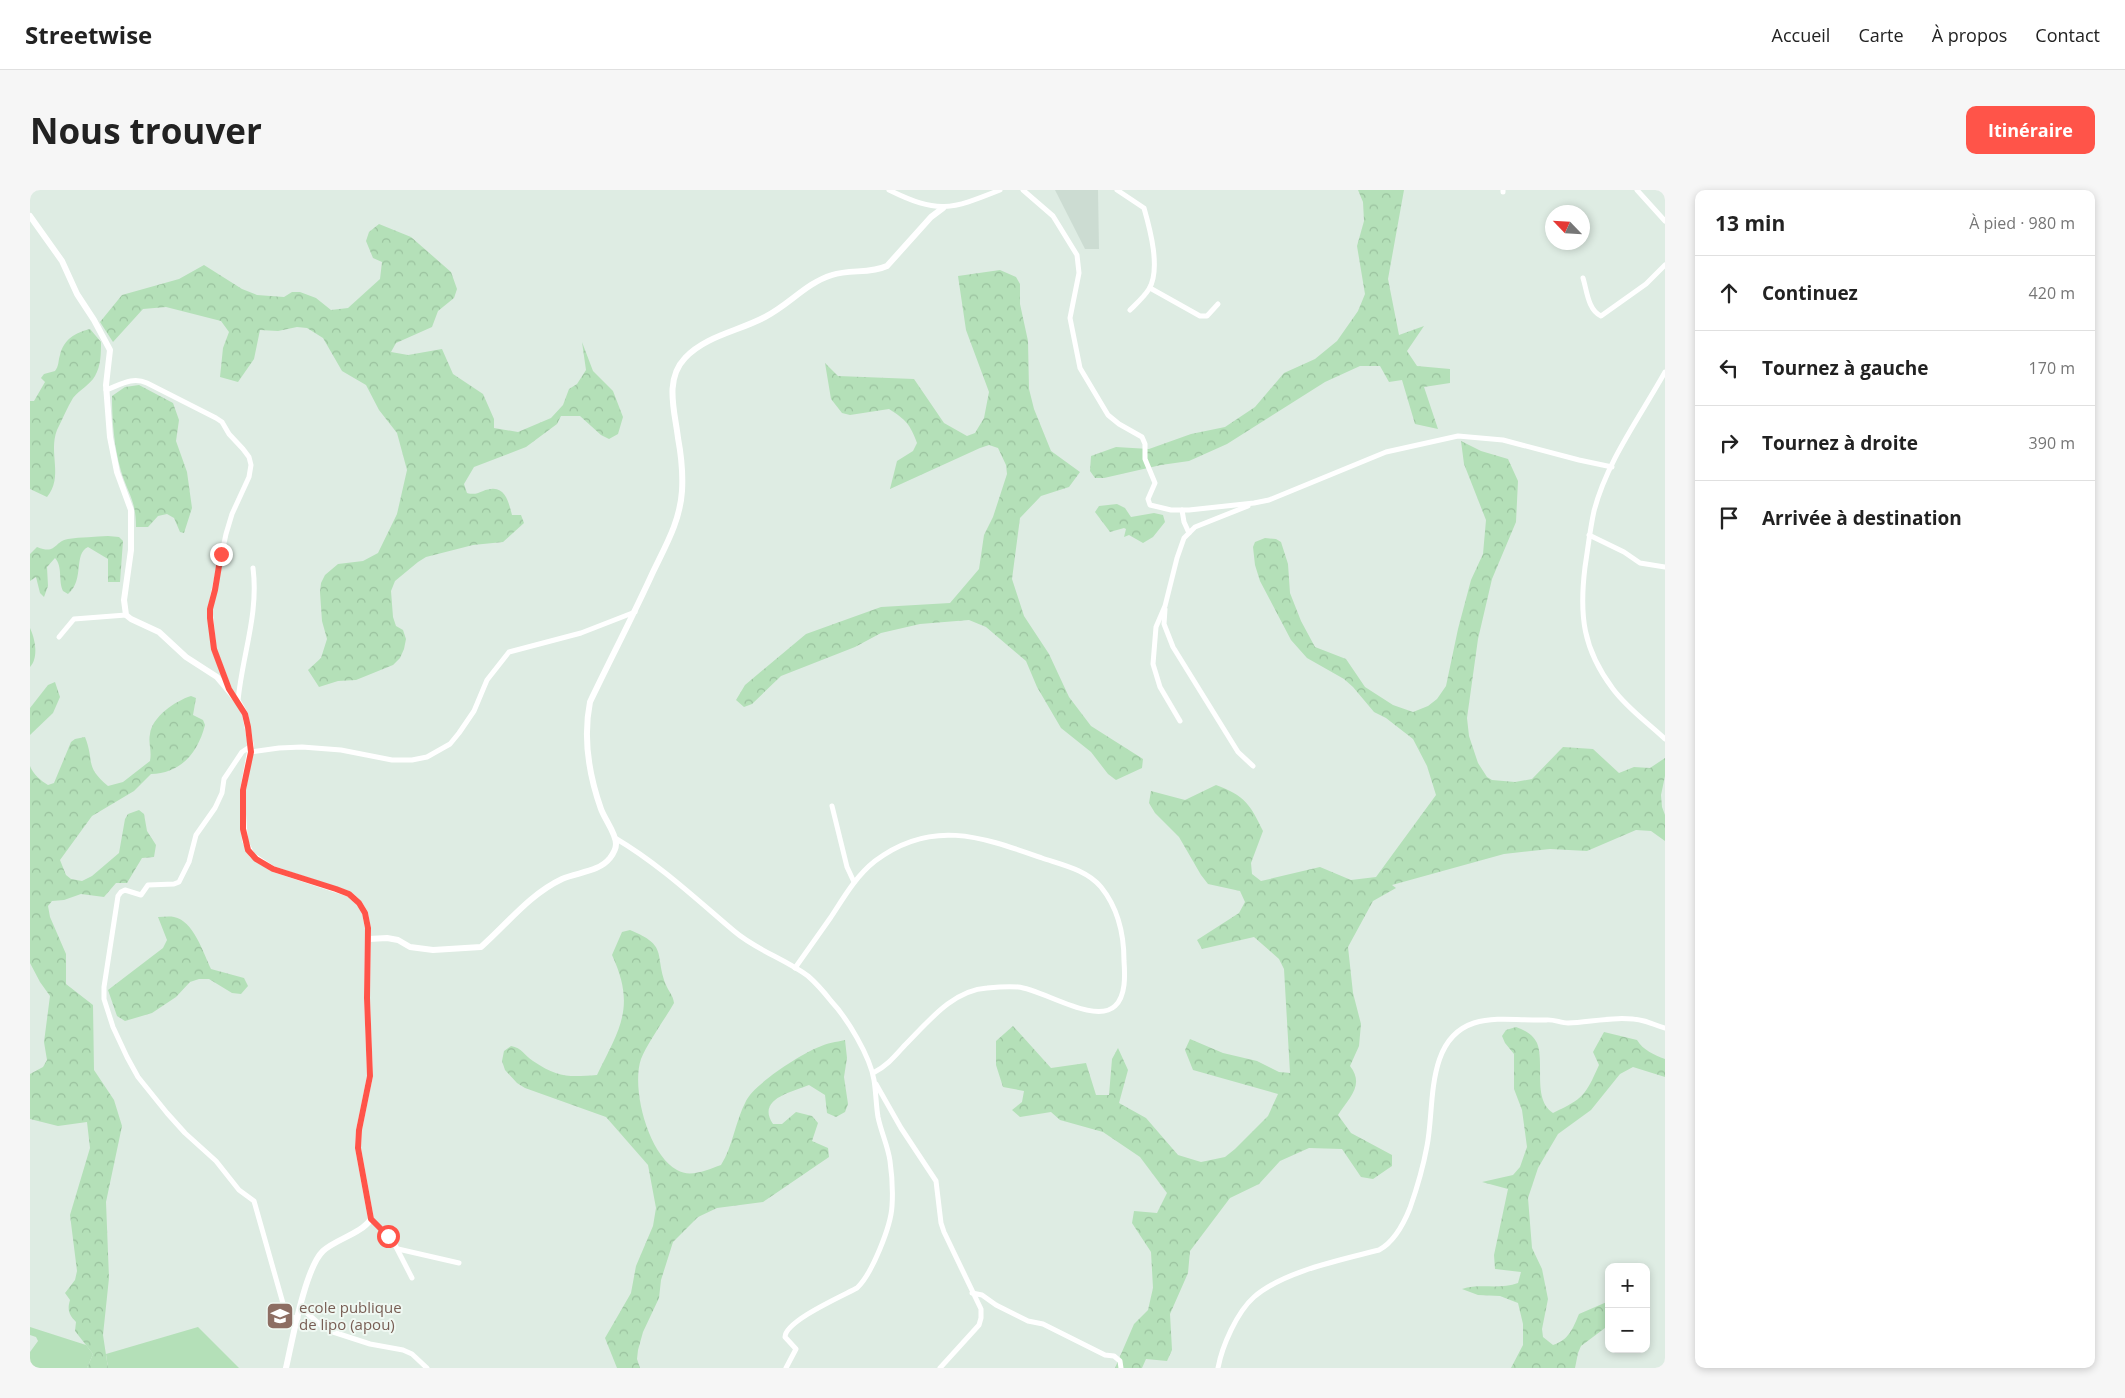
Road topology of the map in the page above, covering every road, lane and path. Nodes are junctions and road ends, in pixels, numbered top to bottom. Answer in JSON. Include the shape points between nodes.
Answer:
{"nodes":[{"id":1,"x":889,"y":190,"type":"edge"},
{"id":2,"x":1000,"y":190,"type":"edge"},
{"id":3,"x":1023,"y":190,"type":"edge"},
{"id":4,"x":1117,"y":190,"type":"edge"},
{"id":5,"x":1637,"y":190,"type":"edge"},
{"id":6,"x":943,"y":208,"type":"junction"},
{"id":7,"x":30,"y":216,"type":"edge"},
{"id":8,"x":1665,"y":220,"type":"edge"},
{"id":9,"x":1665,"y":265,"type":"edge"},
{"id":10,"x":1583,"y":278,"type":"dead end"},
{"id":11,"x":1150,"y":288,"type":"junction"},
{"id":12,"x":1218,"y":304,"type":"dead end"},
{"id":13,"x":1130,"y":310,"type":"dead end"},
{"id":14,"x":1665,"y":372,"type":"edge"},
{"id":15,"x":106,"y":390,"type":"junction"},
{"id":16,"x":1612,"y":467,"type":"junction"},
{"id":17,"x":1254,"y":503,"type":"junction"},
{"id":18,"x":1182,"y":510,"type":"junction"},
{"id":19,"x":1189,"y":532,"type":"junction"},
{"id":20,"x":1589,"y":535,"type":"junction"},
{"id":21,"x":1665,"y":567,"type":"edge"},
{"id":22,"x":253,"y":568,"type":"dead end"},
{"id":23,"x":1165,"y":606,"type":"junction"},
{"id":24,"x":634,"y":612,"type":"junction"},
{"id":25,"x":126,"y":615,"type":"junction"},
{"id":26,"x":59,"y":637,"type":"dead end"},
{"id":27,"x":229,"y":689,"type":"junction"},
{"id":28,"x":238,"y":701,"type":"junction"},
{"id":29,"x":1180,"y":722,"type":"dead end"},
{"id":30,"x":1665,"y":739,"type":"edge"},
{"id":31,"x":251,"y":749,"type":"junction"},
{"id":32,"x":1253,"y":766,"type":"dead end"},
{"id":33,"x":832,"y":806,"type":"dead end"},
{"id":34,"x":615,"y":838,"type":"junction"},
{"id":35,"x":854,"y":882,"type":"junction"},
{"id":36,"x":368,"y":939,"type":"junction"},
{"id":37,"x":795,"y":968,"type":"junction"},
{"id":38,"x":1665,"y":1028,"type":"edge"},
{"id":39,"x":873,"y":1072,"type":"junction"},
{"id":40,"x":874,"y":1081,"type":"junction"},
{"id":41,"x":371,"y":1219,"type":"junction"},
{"id":42,"x":398,"y":1249,"type":"junction"},
{"id":43,"x":459,"y":1263,"type":"dead end"},
{"id":44,"x":412,"y":1278,"type":"dead end"},
{"id":45,"x":972,"y":1293,"type":"junction"},
{"id":46,"x":301,"y":1308,"type":"junction"},
{"id":47,"x":298,"y":1318,"type":"junction"},
{"id":48,"x":286,"y":1368,"type":"edge"},
{"id":49,"x":427,"y":1368,"type":"edge"},
{"id":50,"x":786,"y":1368,"type":"edge"},
{"id":51,"x":940,"y":1368,"type":"edge"},
{"id":52,"x":1121,"y":1368,"type":"edge"},
{"id":53,"x":1218,"y":1368,"type":"edge"}],
"edges":[{"from":1,"to":6,"type":"street","via":[[919,203]]},
{"from":2,"to":6,"type":"street","via":[[974,201]]},
{"from":3,"to":18,"type":"street","via":[[1053,216],[1077,255],[1079,273],[1070,318],[1080,368],[1108,415],[1144,440],[1145,459],[1155,483],[1148,499],[1150,505]]},
{"from":4,"to":11,"type":"street","via":[[1144,208],[1152,245],[1153,278]]},
{"from":5,"to":8,"type":"street"},
{"from":6,"to":24,"type":"street","via":[[931,217],[888,266],[878,270],[847,271],[814,282],[766,317],[705,342],[684,358],[673,379],[682,491],[678,513],[669,543]]},
{"from":7,"to":15,"type":"street","via":[[62,261],[77,294],[108,345]]},
{"from":9,"to":10,"type":"street","via":[[1646,284],[1601,316],[1594,313]]},
{"from":11,"to":12,"type":"street","via":[[1200,316],[1207,316]]},
{"from":11,"to":13,"type":"street"},
{"from":14,"to":16,"type":"street"},
{"from":15,"to":25,"type":"street","via":[[113,458],[131,510],[131,550],[124,595]]},
{"from":15,"to":27,"type":"street","via":[[124,382],[140,380],[222,422],[249,457],[249,477],[226,534],[210,609],[214,649]]},
{"from":16,"to":17,"type":"street","via":[[1503,440],[1458,436],[1386,452],[1269,500]]},
{"from":16,"to":20,"type":"street"},
{"from":17,"to":18,"type":"street"},
{"from":17,"to":19,"type":"street"},
{"from":18,"to":19,"type":"street"},
{"from":19,"to":23,"type":"street","via":[[1177,558]]},
{"from":20,"to":21,"type":"street","via":[[1640,563]]},
{"from":20,"to":30,"type":"street","via":[[1581,614],[1587,641],[1612,688]]},
{"from":22,"to":28,"type":"street","via":[[254,609]]},
{"from":23,"to":29,"type":"street","via":[[1156,627],[1153,664],[1160,687]]},
{"from":23,"to":32,"type":"street","via":[[1164,624],[1173,647],[1238,752]]},
{"from":24,"to":31,"type":"street","via":[[581,633],[509,652],[486,680],[474,711],[459,734],[450,744],[426,757],[392,760],[341,750]]},
{"from":24,"to":34,"type":"street","via":[[590,702],[586,731],[596,790]]},
{"from":25,"to":26,"type":"street","via":[[74,619]]},
{"from":25,"to":27,"type":"street","via":[[159,632]]},
{"from":27,"to":28,"type":"street"},
{"from":28,"to":31,"type":"street","via":[[245,714]]},
{"from":31,"to":36,"type":"street","via":[[243,790],[243,829],[248,850],[273,869],[349,894],[365,913]]},
{"from":31,"to":47,"type":"street","via":[[242,752],[226,776],[216,808],[196,835],[189,862],[179,882],[148,885],[141,895],[125,890],[118,896],[104,999],[126,1057],[138,1077],[185,1133],[210,1154],[239,1190],[254,1201],[286,1314]]},
{"from":33,"to":35,"type":"street","via":[[847,867]]},
{"from":34,"to":36,"type":"street","via":[[616,846],[609,860],[544,890],[507,920],[481,947],[433,950],[410,947],[392,939]]},
{"from":34,"to":37,"type":"street","via":[[660,868],[733,931]]},
{"from":35,"to":37,"type":"street"},
{"from":35,"to":39,"type":"street","via":[[874,862],[911,841],[927,836],[970,836],[1000,843],[1091,877],[1114,907],[1123,933],[1125,974],[1121,998],[1114,1008],[1088,1011],[1019,987],[970,991],[955,998],[890,1062]]},
{"from":36,"to":41,"type":"street","via":[[370,1076],[358,1148]]},
{"from":37,"to":39,"type":"street","via":[[809,977],[833,1002],[858,1040]]},
{"from":38,"to":53,"type":"street","via":[[1635,1020],[1568,1023],[1503,1019],[1472,1024],[1458,1032],[1449,1041],[1438,1065],[1432,1087],[1423,1166],[1406,1220],[1399,1230],[1379,1250],[1320,1265],[1261,1292],[1252,1299],[1230,1333]]},
{"from":39,"to":40,"type":"street"},
{"from":40,"to":45,"type":"street","via":[[936,1180],[941,1222]]},
{"from":40,"to":50,"type":"street","via":[[878,1116],[892,1173],[892,1206],[887,1227],[863,1282],[787,1329],[785,1337],[796,1349]]},
{"from":41,"to":42,"type":"street"},
{"from":41,"to":46,"type":"street","via":[[321,1253],[312,1269]]},
{"from":42,"to":43,"type":"street"},
{"from":42,"to":44,"type":"street"},
{"from":45,"to":51,"type":"street","via":[[980,1309],[979,1325]]},
{"from":45,"to":52,"type":"street","via":[[982,1295],[1028,1321],[1043,1324],[1105,1355],[1114,1356],[1120,1361]]},
{"from":46,"to":47,"type":"street"},
{"from":46,"to":49,"type":"street","via":[[323,1328],[370,1344],[403,1350]]},
{"from":47,"to":48,"type":"street"}]}
